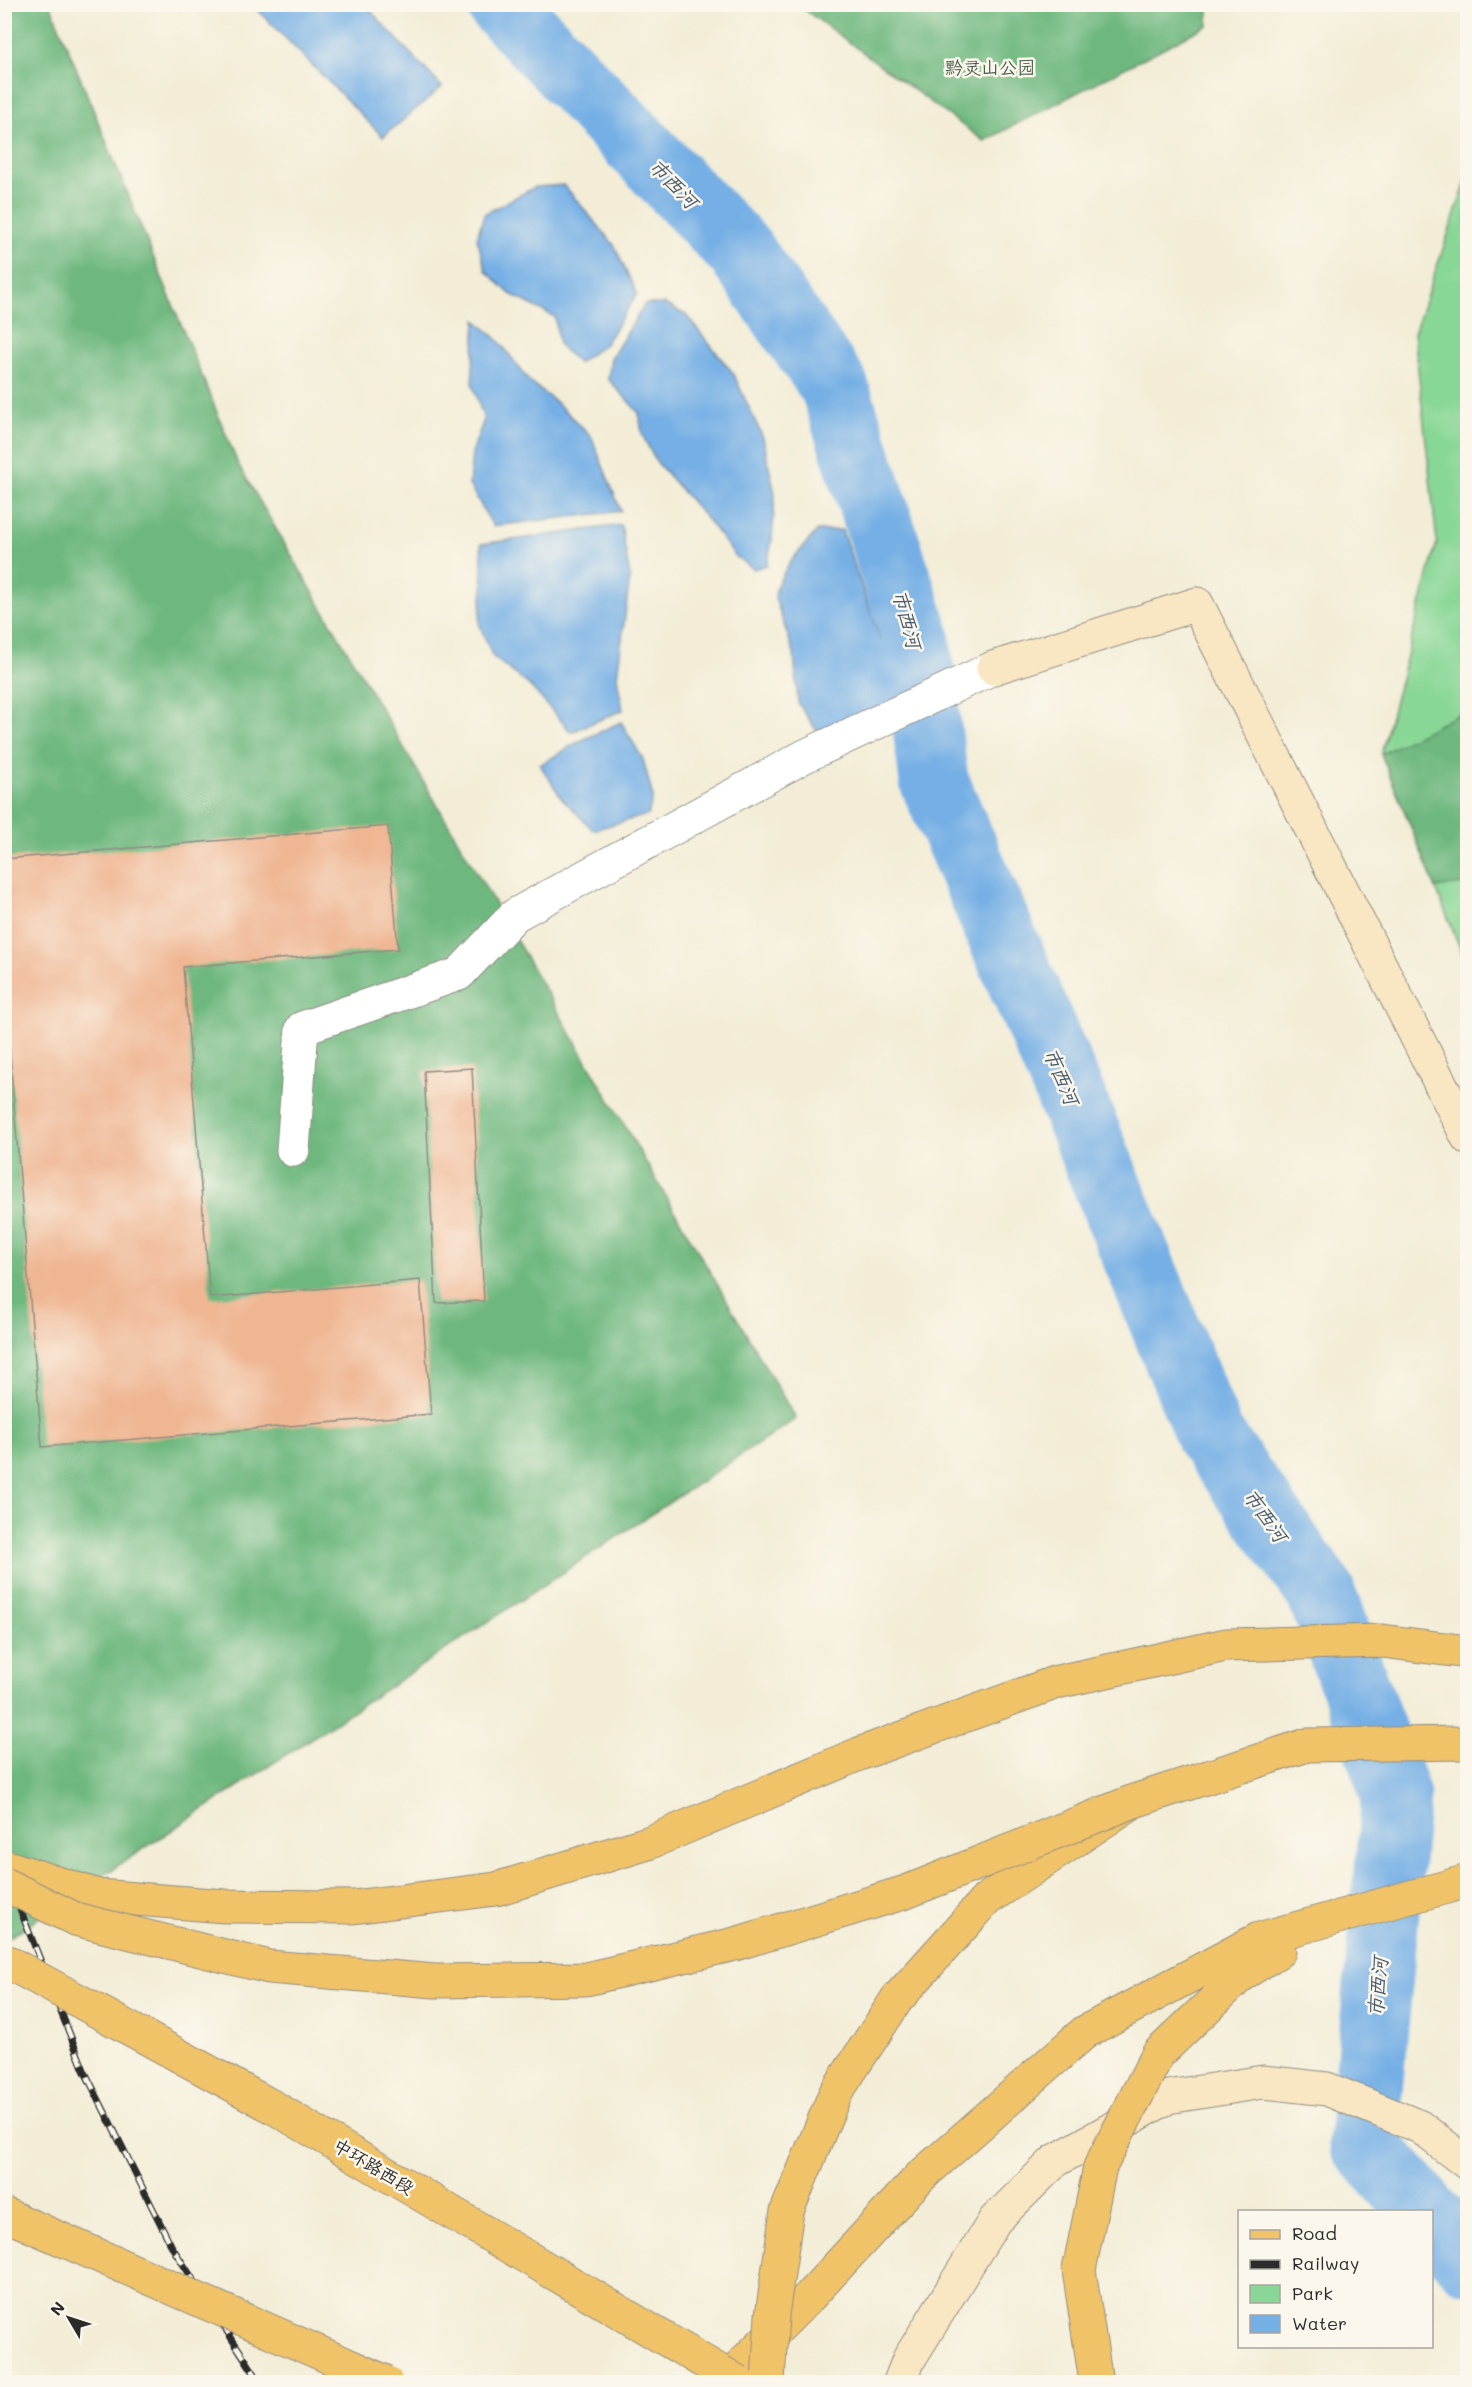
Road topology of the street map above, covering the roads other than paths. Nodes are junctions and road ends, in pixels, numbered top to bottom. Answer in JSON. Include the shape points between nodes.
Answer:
{"nodes":[{"id":1,"x":1467,"y":1138,"type":"edge"},
{"id":2,"x":293,"y":1150,"type":"dead end"},
{"id":3,"x":1467,"y":1652,"type":"edge"},
{"id":4,"x":1467,"y":1743,"type":"edge"},
{"id":5,"x":1134,"y":1801,"type":"junction"},
{"id":6,"x":4,"y":1866,"type":"edge"},
{"id":7,"x":1467,"y":1881,"type":"edge"},
{"id":8,"x":4,"y":1884,"type":"edge"},
{"id":9,"x":1335,"y":1918,"type":"junction"},
{"id":10,"x":4,"y":1960,"type":"edge"},
{"id":11,"x":1467,"y":2164,"type":"edge"},
{"id":12,"x":4,"y":2214,"type":"edge"},
{"id":13,"x":387,"y":2382,"type":"edge"},
{"id":14,"x":724,"y":2382,"type":"edge"},
{"id":15,"x":738,"y":2382,"type":"edge"},
{"id":16,"x":768,"y":2382,"type":"edge"},
{"id":17,"x":900,"y":2382,"type":"edge"},
{"id":18,"x":1096,"y":2382,"type":"edge"}],
"edges":[{"from":1,"to":2,"type":"street","via":[[1197,604],[993,668],[805,756],[515,915],[459,974],[302,1028]]},
{"from":3,"to":6,"type":"main road","via":[[1382,1641],[1226,1646],[1057,1682],[859,1754],[648,1843],[496,1889],[353,1907],[225,1906],[98,1896]]},
{"from":4,"to":5,"type":"main road","via":[[1307,1745]]},
{"from":5,"to":8,"type":"main road","bridge":true,"via":[[906,1892],[735,1944],[586,1980],[435,1981],[269,1967],[75,1919]]},
{"from":5,"to":16,"type":"main road","bridge":true,"via":[[987,1899],[897,1999],[835,2094],[787,2211],[772,2315]]},
{"from":7,"to":9,"type":"main road"},
{"from":9,"to":14,"type":"main road","bridge":true,"via":[[1259,1939],[1085,2032],[920,2177]]},
{"from":9,"to":18,"type":"main road","bridge":true,"via":[[1241,1975],[1158,2054],[1152,2065],[1100,2167],[1079,2270]]},
{"from":10,"to":15,"type":"main road","name":"中环路西段","bridge":true,"via":[[275,2108]]},
{"from":11,"to":17,"type":"street","bridge":true,"via":[[1420,2127],[1328,2088],[1263,2082],[1168,2097],[1055,2161],[995,2220],[909,2359]]},
{"from":12,"to":13,"type":"main road","bridge":true}]}
